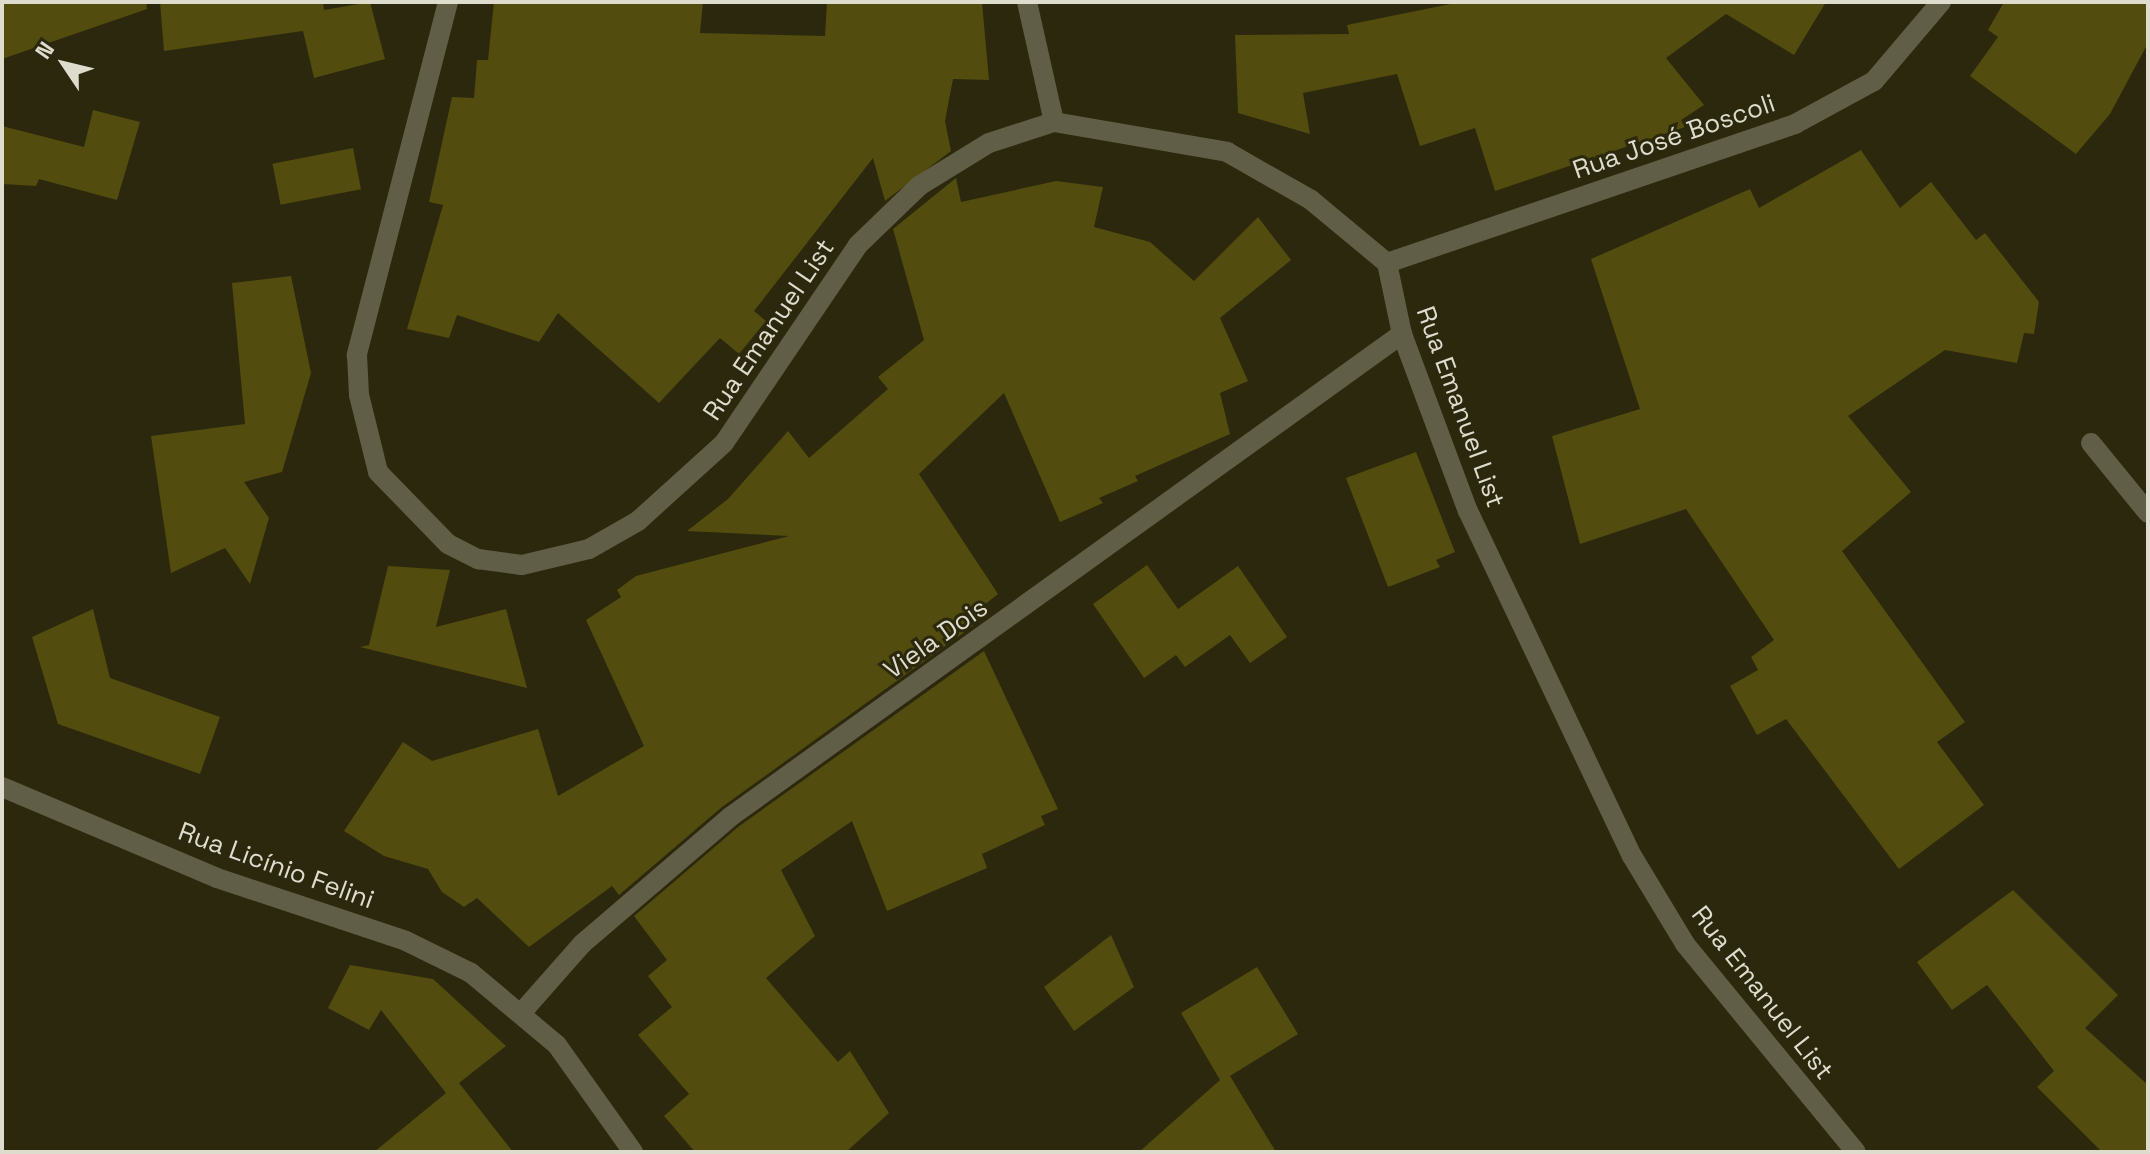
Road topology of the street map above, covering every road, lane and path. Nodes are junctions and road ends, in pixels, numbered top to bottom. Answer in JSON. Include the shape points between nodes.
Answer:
{"nodes":[{"id":1,"x":448,"y":2,"type":"edge"},
{"id":2,"x":1027,"y":2,"type":"edge"},
{"id":3,"x":1941,"y":2,"type":"edge"},
{"id":4,"x":1054,"y":122,"type":"junction"},
{"id":5,"x":1387,"y":263,"type":"junction"},
{"id":6,"x":1402,"y":334,"type":"junction"},
{"id":7,"x":2091,"y":443,"type":"dead end"},
{"id":8,"x":2148,"y":513,"type":"edge"},
{"id":9,"x":2,"y":787,"type":"edge"},
{"id":10,"x":523,"y":1011,"type":"junction"},
{"id":11,"x":633,"y":1152,"type":"edge"},
{"id":12,"x":1856,"y":1152,"type":"edge"}],
"edges":[{"from":1,"to":4,"type":"street","name":"Rua Emanuel List","via":[[389,214],[357,355],[359,395],[378,472],[396,499],[448,544],[478,559],[522,565],[562,555],[638,521],[724,443],[858,245],[919,186],[989,143]]},
{"from":2,"to":4,"type":"street"},
{"from":3,"to":5,"type":"street","name":"Rua José Boscoli","via":[[1874,81],[1795,124]]},
{"from":4,"to":5,"type":"street","name":"Rua Emanuel List","via":[[1227,152],[1311,200]]},
{"from":5,"to":6,"type":"street","name":"Rua Emanuel List"},
{"from":6,"to":10,"type":"street","name":"Viela Dois","via":[[730,817],[582,944]]},
{"from":6,"to":12,"type":"street","name":"Rua Emanuel List","via":[[1531,655],[1632,856],[1685,944]]},
{"from":7,"to":8,"type":"street"},
{"from":9,"to":10,"type":"street","name":"Rua Licínio Felini","via":[[217,878],[406,941]]},
{"from":10,"to":11,"type":"street"}]}
